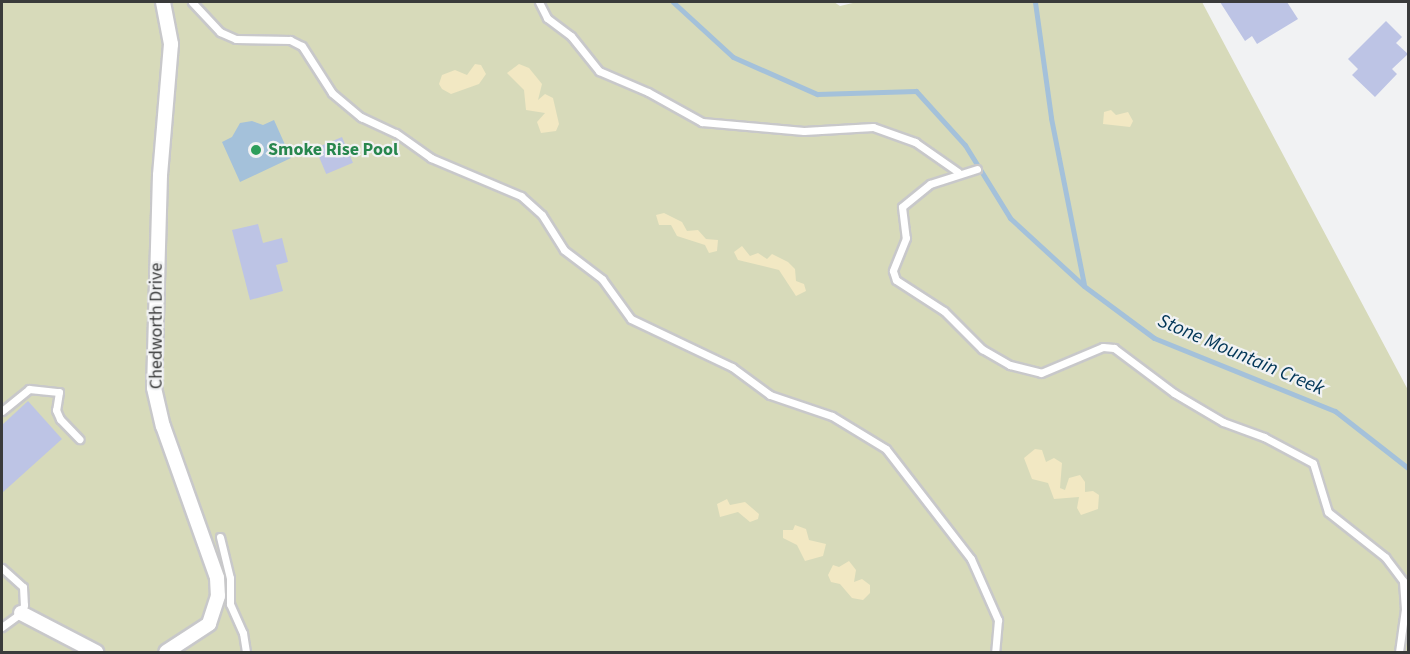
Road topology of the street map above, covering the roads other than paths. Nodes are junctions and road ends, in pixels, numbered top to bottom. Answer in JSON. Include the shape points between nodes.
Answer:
{"nodes":[{"id":1,"x":163,"y":2,"type":"edge"},
{"id":2,"x":192,"y":2,"type":"edge"},
{"id":3,"x":539,"y":2,"type":"edge"},
{"id":4,"x":977,"y":169,"type":"dead end"},
{"id":5,"x":958,"y":172,"type":"junction"},
{"id":6,"x":2,"y":411,"type":"edge"},
{"id":7,"x":79,"y":438,"type":"dead end"},
{"id":8,"x":220,"y":537,"type":"dead end"},
{"id":9,"x":2,"y":568,"type":"edge"},
{"id":10,"x":21,"y":613,"type":"junction"},
{"id":11,"x":2,"y":627,"type":"edge"},
{"id":12,"x":96,"y":652,"type":"edge"},
{"id":13,"x":166,"y":652,"type":"edge"},
{"id":14,"x":246,"y":652,"type":"edge"},
{"id":15,"x":995,"y":652,"type":"edge"},
{"id":16,"x":1399,"y":652,"type":"edge"}],
"edges":[{"from":1,"to":13,"type":"street","name":"Chedworth Drive","via":[[171,44],[160,182],[154,388],[163,426],[218,578],[218,596],[209,624]]},
{"from":2,"to":15,"type":"lane","via":[[220,32],[236,39],[290,40],[302,46],[332,93],[361,117],[396,133],[432,158],[521,196],[542,214],[564,250],[602,279],[631,319],[732,367],[770,395],[832,416],[886,449],[971,559],[998,620]]},
{"from":3,"to":5,"type":"lane","via":[[547,18],[571,36],[599,71],[702,122],[804,132],[873,127],[915,142]]},
{"from":4,"to":5,"type":"lane"},
{"from":5,"to":16,"type":"lane","via":[[917,191],[902,207],[906,238],[893,271],[896,280],[944,312],[982,349],[1010,365],[1041,373],[1103,347],[1114,348],[1174,393],[1223,422],[1304,456],[1318,471],[1328,512],[1386,557],[1403,580],[1405,609]]},
{"from":6,"to":7,"type":"lane","via":[[29,389],[59,392],[56,410]]},
{"from":8,"to":14,"type":"lane","via":[[230,578],[230,604],[243,633]]},
{"from":9,"to":10,"type":"lane","via":[[23,587]]},
{"from":10,"to":11,"type":"lane"},
{"from":10,"to":12,"type":"street"}]}
